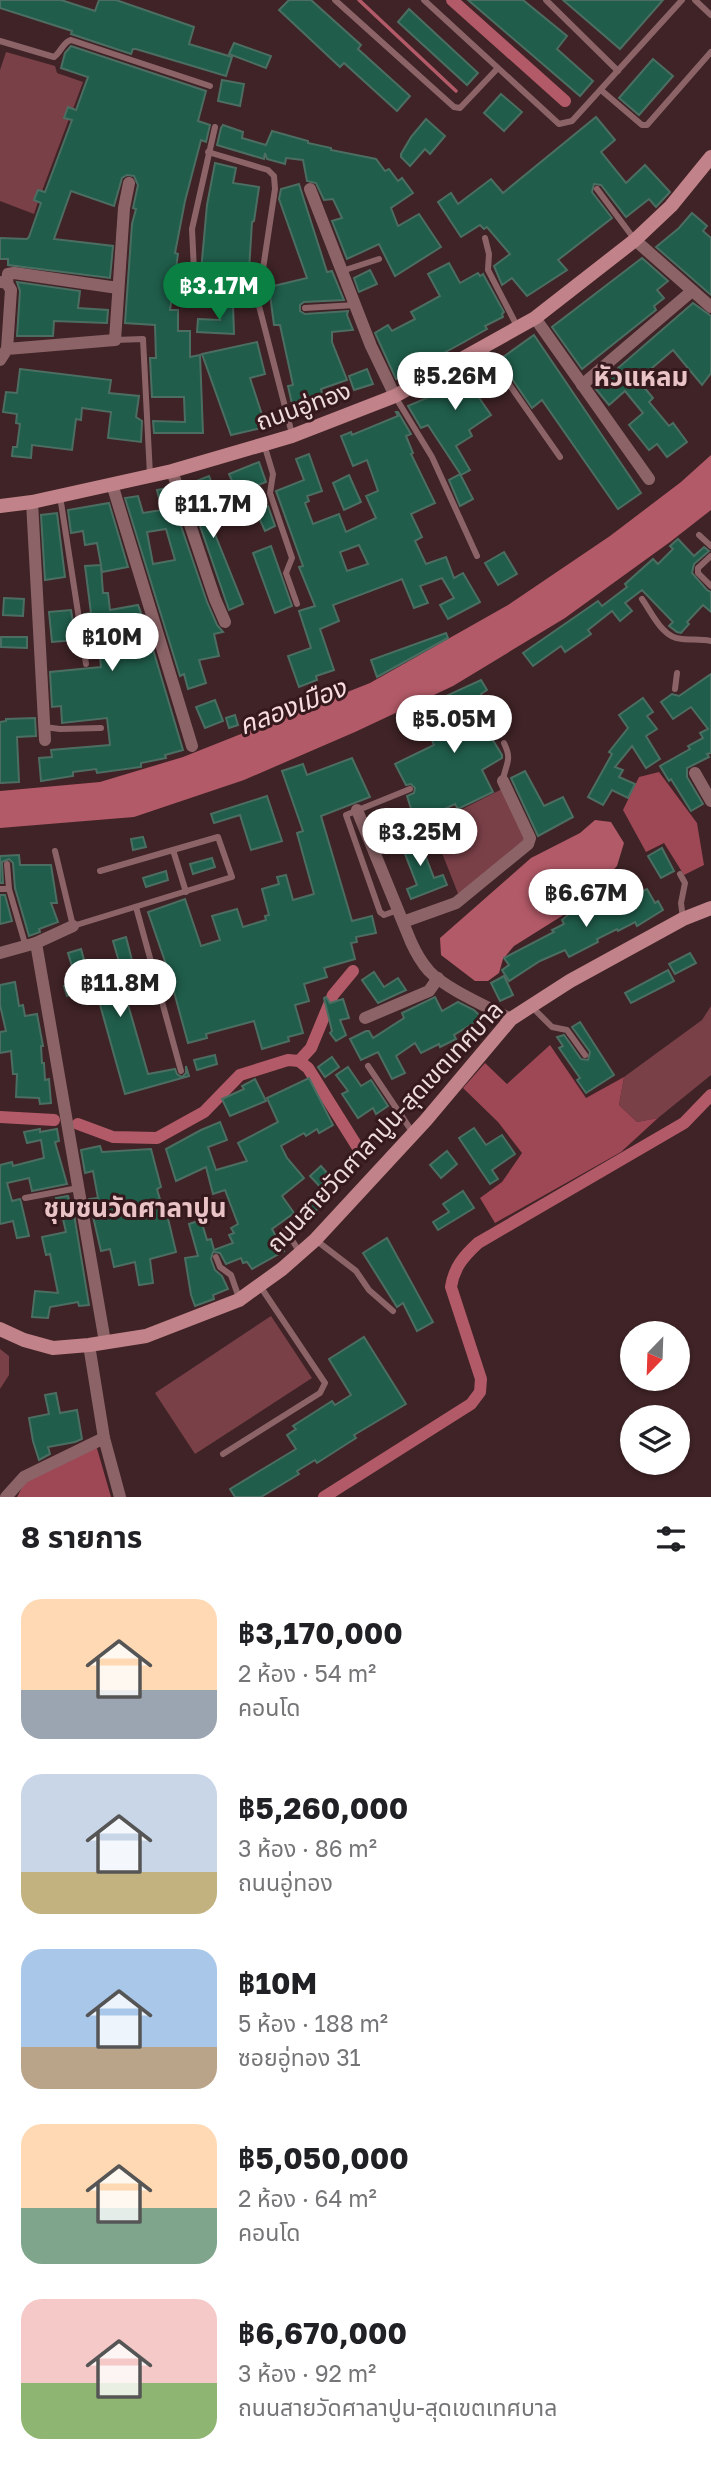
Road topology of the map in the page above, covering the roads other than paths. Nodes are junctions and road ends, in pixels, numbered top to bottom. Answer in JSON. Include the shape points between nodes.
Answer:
{"nodes":[{"id":1,"x":335,"y":0,"type":"edge"},
{"id":2,"x":424,"y":0,"type":"edge"},
{"id":3,"x":546,"y":0,"type":"edge"},
{"id":4,"x":682,"y":0,"type":"edge"},
{"id":5,"x":695,"y":0,"type":"edge"},
{"id":6,"x":711,"y":15,"type":"edge"},
{"id":7,"x":0,"y":41,"type":"edge"},
{"id":8,"x":711,"y":52,"type":"edge"},
{"id":9,"x":497,"y":69,"type":"junction"},
{"id":10,"x":618,"y":71,"type":"junction"},
{"id":11,"x":210,"y":86,"type":"dead end"},
{"id":12,"x":601,"y":90,"type":"junction"},
{"id":13,"x":215,"y":127,"type":"dead end"},
{"id":14,"x":208,"y":152,"type":"junction"},
{"id":15,"x":711,"y":157,"type":"edge"},
{"id":16,"x":130,"y":183,"type":"dead end"},
{"id":17,"x":310,"y":189,"type":"dead end"},
{"id":18,"x":597,"y":189,"type":"dead end"},
{"id":19,"x":485,"y":238,"type":"dead end"},
{"id":20,"x":635,"y":240,"type":"junction"},
{"id":21,"x":379,"y":259,"type":"dead end"},
{"id":22,"x":342,"y":271,"type":"junction"},
{"id":23,"x":4,"y":282,"type":"edge"},
{"id":24,"x":118,"y":288,"type":"junction"},
{"id":25,"x":692,"y":291,"type":"junction"},
{"id":26,"x":258,"y":302,"type":"junction"},
{"id":27,"x":355,"y":305,"type":"junction"},
{"id":28,"x":711,"y":307,"type":"edge"},
{"id":29,"x":305,"y":308,"type":"dead end"},
{"id":30,"x":535,"y":318,"type":"junction"},
{"id":31,"x":517,"y":328,"type":"junction"},
{"id":32,"x":116,"y":340,"type":"junction"},
{"id":33,"x":483,"y":348,"type":"junction"},
{"id":34,"x":3,"y":355,"type":"edge"},
{"id":35,"x":582,"y":385,"type":"junction"},
{"id":36,"x":395,"y":396,"type":"junction"},
{"id":37,"x":292,"y":436,"type":"junction"},
{"id":38,"x":264,"y":444,"type":"junction"},
{"id":39,"x":560,"y":457,"type":"dead end"},
{"id":40,"x":172,"y":471,"type":"junction"},
{"id":41,"x":150,"y":475,"type":"junction"},
{"id":42,"x":649,"y":479,"type":"dead end"},
{"id":43,"x":111,"y":484,"type":"junction"},
{"id":44,"x":60,"y":496,"type":"junction"},
{"id":45,"x":32,"y":502,"type":"junction"},
{"id":46,"x":0,"y":506,"type":"edge"},
{"id":47,"x":699,"y":535,"type":"dead end"},
{"id":48,"x":711,"y":546,"type":"edge"},
{"id":49,"x":477,"y":556,"type":"dead end"},
{"id":50,"x":711,"y":556,"type":"edge"},
{"id":51,"x":711,"y":586,"type":"edge"},
{"id":52,"x":642,"y":599,"type":"dead end"},
{"id":53,"x":297,"y":604,"type":"dead end"},
{"id":54,"x":225,"y":622,"type":"dead end"},
{"id":55,"x":711,"y":641,"type":"edge"},
{"id":56,"x":86,"y":664,"type":"dead end"},
{"id":57,"x":677,"y":673,"type":"dead end"},
{"id":58,"x":675,"y":689,"type":"dead end"},
{"id":59,"x":101,"y":728,"type":"dead end"},
{"id":60,"x":45,"y":734,"type":"joint"},
{"id":61,"x":504,"y":743,"type":"dead end"},
{"id":62,"x":192,"y":746,"type":"dead end"},
{"id":63,"x":695,"y":773,"type":"dead end"},
{"id":64,"x":503,"y":780,"type":"joint"},
{"id":65,"x":410,"y":789,"type":"dead end"},
{"id":66,"x":711,"y":801,"type":"edge"},
{"id":67,"x":357,"y":810,"type":"joint"},
{"id":68,"x":55,"y":850,"type":"dead end"},
{"id":69,"x":173,"y":850,"type":"junction"},
{"id":70,"x":7,"y":864,"type":"dead end"},
{"id":71,"x":100,"y":871,"type":"dead end"},
{"id":72,"x":680,"y":874,"type":"dead end"},
{"id":73,"x":0,"y":889,"type":"edge"},
{"id":74,"x":9,"y":889,"type":"junction"},
{"id":75,"x":186,"y":892,"type":"junction"},
{"id":76,"x":136,"y":907,"type":"junction"},
{"id":77,"x":711,"y":908,"type":"edge"},
{"id":78,"x":400,"y":916,"type":"junction"},
{"id":79,"x":683,"y":919,"type":"junction"},
{"id":80,"x":73,"y":926,"type":"junction"},
{"id":81,"x":31,"y":945,"type":"junction"},
{"id":82,"x":0,"y":953,"type":"edge"},
{"id":83,"x":438,"y":978,"type":"junction"},
{"id":84,"x":530,"y":1006,"type":"junction"},
{"id":85,"x":365,"y":1018,"type":"dead end"},
{"id":86,"x":511,"y":1020,"type":"junction"},
{"id":87,"x":585,"y":1055,"type":"dead end"},
{"id":88,"x":368,"y":1066,"type":"dead end"},
{"id":89,"x":181,"y":1071,"type":"dead end"},
{"id":90,"x":414,"y":1133,"type":"junction"},
{"id":91,"x":78,"y":1188,"type":"junction"},
{"id":92,"x":25,"y":1198,"type":"dead end"},
{"id":93,"x":285,"y":1229,"type":"dead end"},
{"id":94,"x":315,"y":1240,"type":"junction"},
{"id":95,"x":300,"y":1253,"type":"junction"},
{"id":96,"x":216,"y":1257,"type":"dead end"},
{"id":97,"x":260,"y":1286,"type":"junction"},
{"id":98,"x":239,"y":1300,"type":"junction"},
{"id":99,"x":393,"y":1311,"type":"dead end"},
{"id":100,"x":0,"y":1329,"type":"edge"},
{"id":101,"x":105,"y":1342,"type":"junction"},
{"id":102,"x":89,"y":1345,"type":"junction"},
{"id":103,"x":104,"y":1438,"type":"junction"},
{"id":104,"x":223,"y":1454,"type":"dead end"},
{"id":105,"x":6,"y":1497,"type":"edge"},
{"id":106,"x":120,"y":1497,"type":"edge"}],
"edges":[{"from":1,"to":9,"type":"lane","via":[[454,107],[460,108]]},
{"from":2,"to":9,"type":"lane"},
{"from":3,"to":10,"type":"lane"},
{"from":4,"to":10,"type":"lane"},
{"from":5,"to":6,"type":"lane"},
{"from":7,"to":11,"type":"lane","via":[[54,57],[67,41],[76,41]]},
{"from":8,"to":12,"type":"lane","via":[[646,125]]},
{"from":9,"to":12,"type":"lane","via":[[559,124],[572,121]]},
{"from":10,"to":12,"type":"lane"},
{"from":13,"to":14,"type":"lane"},
{"from":14,"to":26,"type":"lane","via":[[268,170],[274,176]]},
{"from":14,"to":26,"type":"lane","via":[[192,229],[195,291]]},
{"from":15,"to":20,"type":"street","name":"ถนนอู่ทอง","via":[[671,206]]},
{"from":16,"to":24,"type":"street"},
{"from":17,"to":22,"type":"street"},
{"from":18,"to":20,"type":"lane"},
{"from":19,"to":31,"type":"lane","via":[[488,270]]},
{"from":20,"to":25,"type":"street"},
{"from":20,"to":30,"type":"street","name":"ถนนอู่ทอง"},
{"from":21,"to":22,"type":"lane"},
{"from":22,"to":27,"type":"street"},
{"from":23,"to":24,"type":"street","via":[[14,272]]},
{"from":23,"to":34,"type":"street","via":[[11,290]]},
{"from":24,"to":32,"type":"street"},
{"from":25,"to":28,"type":"street"},
{"from":25,"to":35,"type":"street"},
{"from":26,"to":37,"type":"lane"},
{"from":27,"to":29,"type":"lane"},
{"from":27,"to":36,"type":"street"},
{"from":30,"to":31,"type":"street","name":"ถนนอู่ทอง"},
{"from":30,"to":35,"type":"street"},
{"from":31,"to":33,"type":"street","name":"ถนนอู่ทอง"},
{"from":32,"to":34,"type":"street"},
{"from":32,"to":41,"type":"lane","via":[[143,339]]},
{"from":33,"to":36,"type":"street","name":"ถนนอู่ทอง"},
{"from":33,"to":39,"type":"lane"},
{"from":35,"to":42,"type":"street"},
{"from":36,"to":37,"type":"street","name":"ถนนอู่ทอง"},
{"from":36,"to":49,"type":"lane","via":[[432,457]]},
{"from":37,"to":38,"type":"street","name":"ถนนอู่ทอง"},
{"from":38,"to":40,"type":"street","name":"ถนนอู่ทอง"},
{"from":38,"to":53,"type":"lane","via":[[273,474],[270,493],[292,558],[286,573]]},
{"from":40,"to":41,"type":"street","name":"ถนนอู่ทอง"},
{"from":40,"to":54,"type":"street"},
{"from":41,"to":43,"type":"street","name":"ถนนอู่ทอง"},
{"from":43,"to":44,"type":"street","name":"ถนนอู่ทอง"},
{"from":43,"to":62,"type":"street"},
{"from":44,"to":45,"type":"street","name":"ถนนอู่ทอง"},
{"from":44,"to":56,"type":"lane"},
{"from":45,"to":46,"type":"street","name":"ถนนอู่ทอง"},
{"from":45,"to":60,"type":"street"},
{"from":47,"to":48,"type":"lane"},
{"from":50,"to":51,"type":"lane","via":[[698,573]]},
{"from":52,"to":55,"type":"lane","via":[[668,635]]},
{"from":57,"to":58,"type":"lane"},
{"from":59,"to":60,"type":"lane"},
{"from":61,"to":64,"type":"lane","via":[[509,755]]},
{"from":63,"to":66,"type":"street"},
{"from":64,"to":78,"type":"street","via":[[530,838],[528,844],[456,903]]},
{"from":65,"to":67,"type":"lane"},
{"from":67,"to":78,"type":"street"},
{"from":68,"to":80,"type":"lane"},
{"from":69,"to":71,"type":"lane"},
{"from":69,"to":75,"type":"lane"},
{"from":69,"to":75,"type":"lane","via":[[218,838],[232,877]]},
{"from":70,"to":74,"type":"lane"},
{"from":72,"to":79,"type":"lane","via":[[685,883]]},
{"from":73,"to":74,"type":"lane"},
{"from":74,"to":81,"type":"lane"},
{"from":75,"to":76,"type":"lane"},
{"from":76,"to":80,"type":"lane"},
{"from":76,"to":89,"type":"lane"},
{"from":77,"to":79,"type":"street","name":"ถนนสายวัดศาลาปูน-สุดเขตเทศบาล"},
{"from":78,"to":83,"type":"street","via":[[420,960]]},
{"from":79,"to":84,"type":"street","name":"ถนนสายวัดศาลาปูน-สุดเขตเทศบาล"},
{"from":80,"to":81,"type":"street"},
{"from":81,"to":82,"type":"street"},
{"from":81,"to":91,"type":"street"},
{"from":83,"to":85,"type":"street","via":[[429,991]]},
{"from":83,"to":86,"type":"street"},
{"from":84,"to":86,"type":"street","name":"ถนนสายวัดศาลาปูน-สุดเขตเทศบาล"},
{"from":84,"to":87,"type":"lane","via":[[552,1027],[567,1030]]},
{"from":86,"to":90,"type":"street","name":"ถนนสายวัดศาลาปูน-สุดเขตเทศบาล"},
{"from":88,"to":90,"type":"lane"},
{"from":90,"to":94,"type":"street","name":"ถนนสายวัดศาลาปูน-สุดเขตเทศบาล"},
{"from":91,"to":92,"type":"lane"},
{"from":91,"to":101,"type":"street"},
{"from":93,"to":95,"type":"lane"},
{"from":94,"to":95,"type":"street","name":"ถนนสายวัดศาลาปูน-สุดเขตเทศบาล"},
{"from":94,"to":99,"type":"lane","via":[[343,1259]]},
{"from":95,"to":97,"type":"street","name":"ถนนสายวัดศาลาปูน-สุดเขตเทศบาล"},
{"from":96,"to":98,"type":"lane","via":[[220,1268],[231,1275]]},
{"from":97,"to":98,"type":"street","name":"ถนนสายวัดศาลาปูน-สุดเขตเทศบาล"},
{"from":97,"to":104,"type":"lane","via":[[325,1383],[320,1393]]},
{"from":98,"to":101,"type":"street","name":"ถนนสายวัดศาลาปูน-สุดเขตเทศบาล","via":[[146,1336]]},
{"from":100,"to":102,"type":"street","name":"ถนนสายวัดศาลาปูน-สุดเขตเทศบาล","via":[[53,1348]]},
{"from":101,"to":102,"type":"street","name":"ถนนสายวัดศาลาปูน-สุดเขตเทศบาล"},
{"from":102,"to":103,"type":"street"},
{"from":103,"to":105,"type":"street","via":[[24,1476]]},
{"from":103,"to":106,"type":"street"}]}
